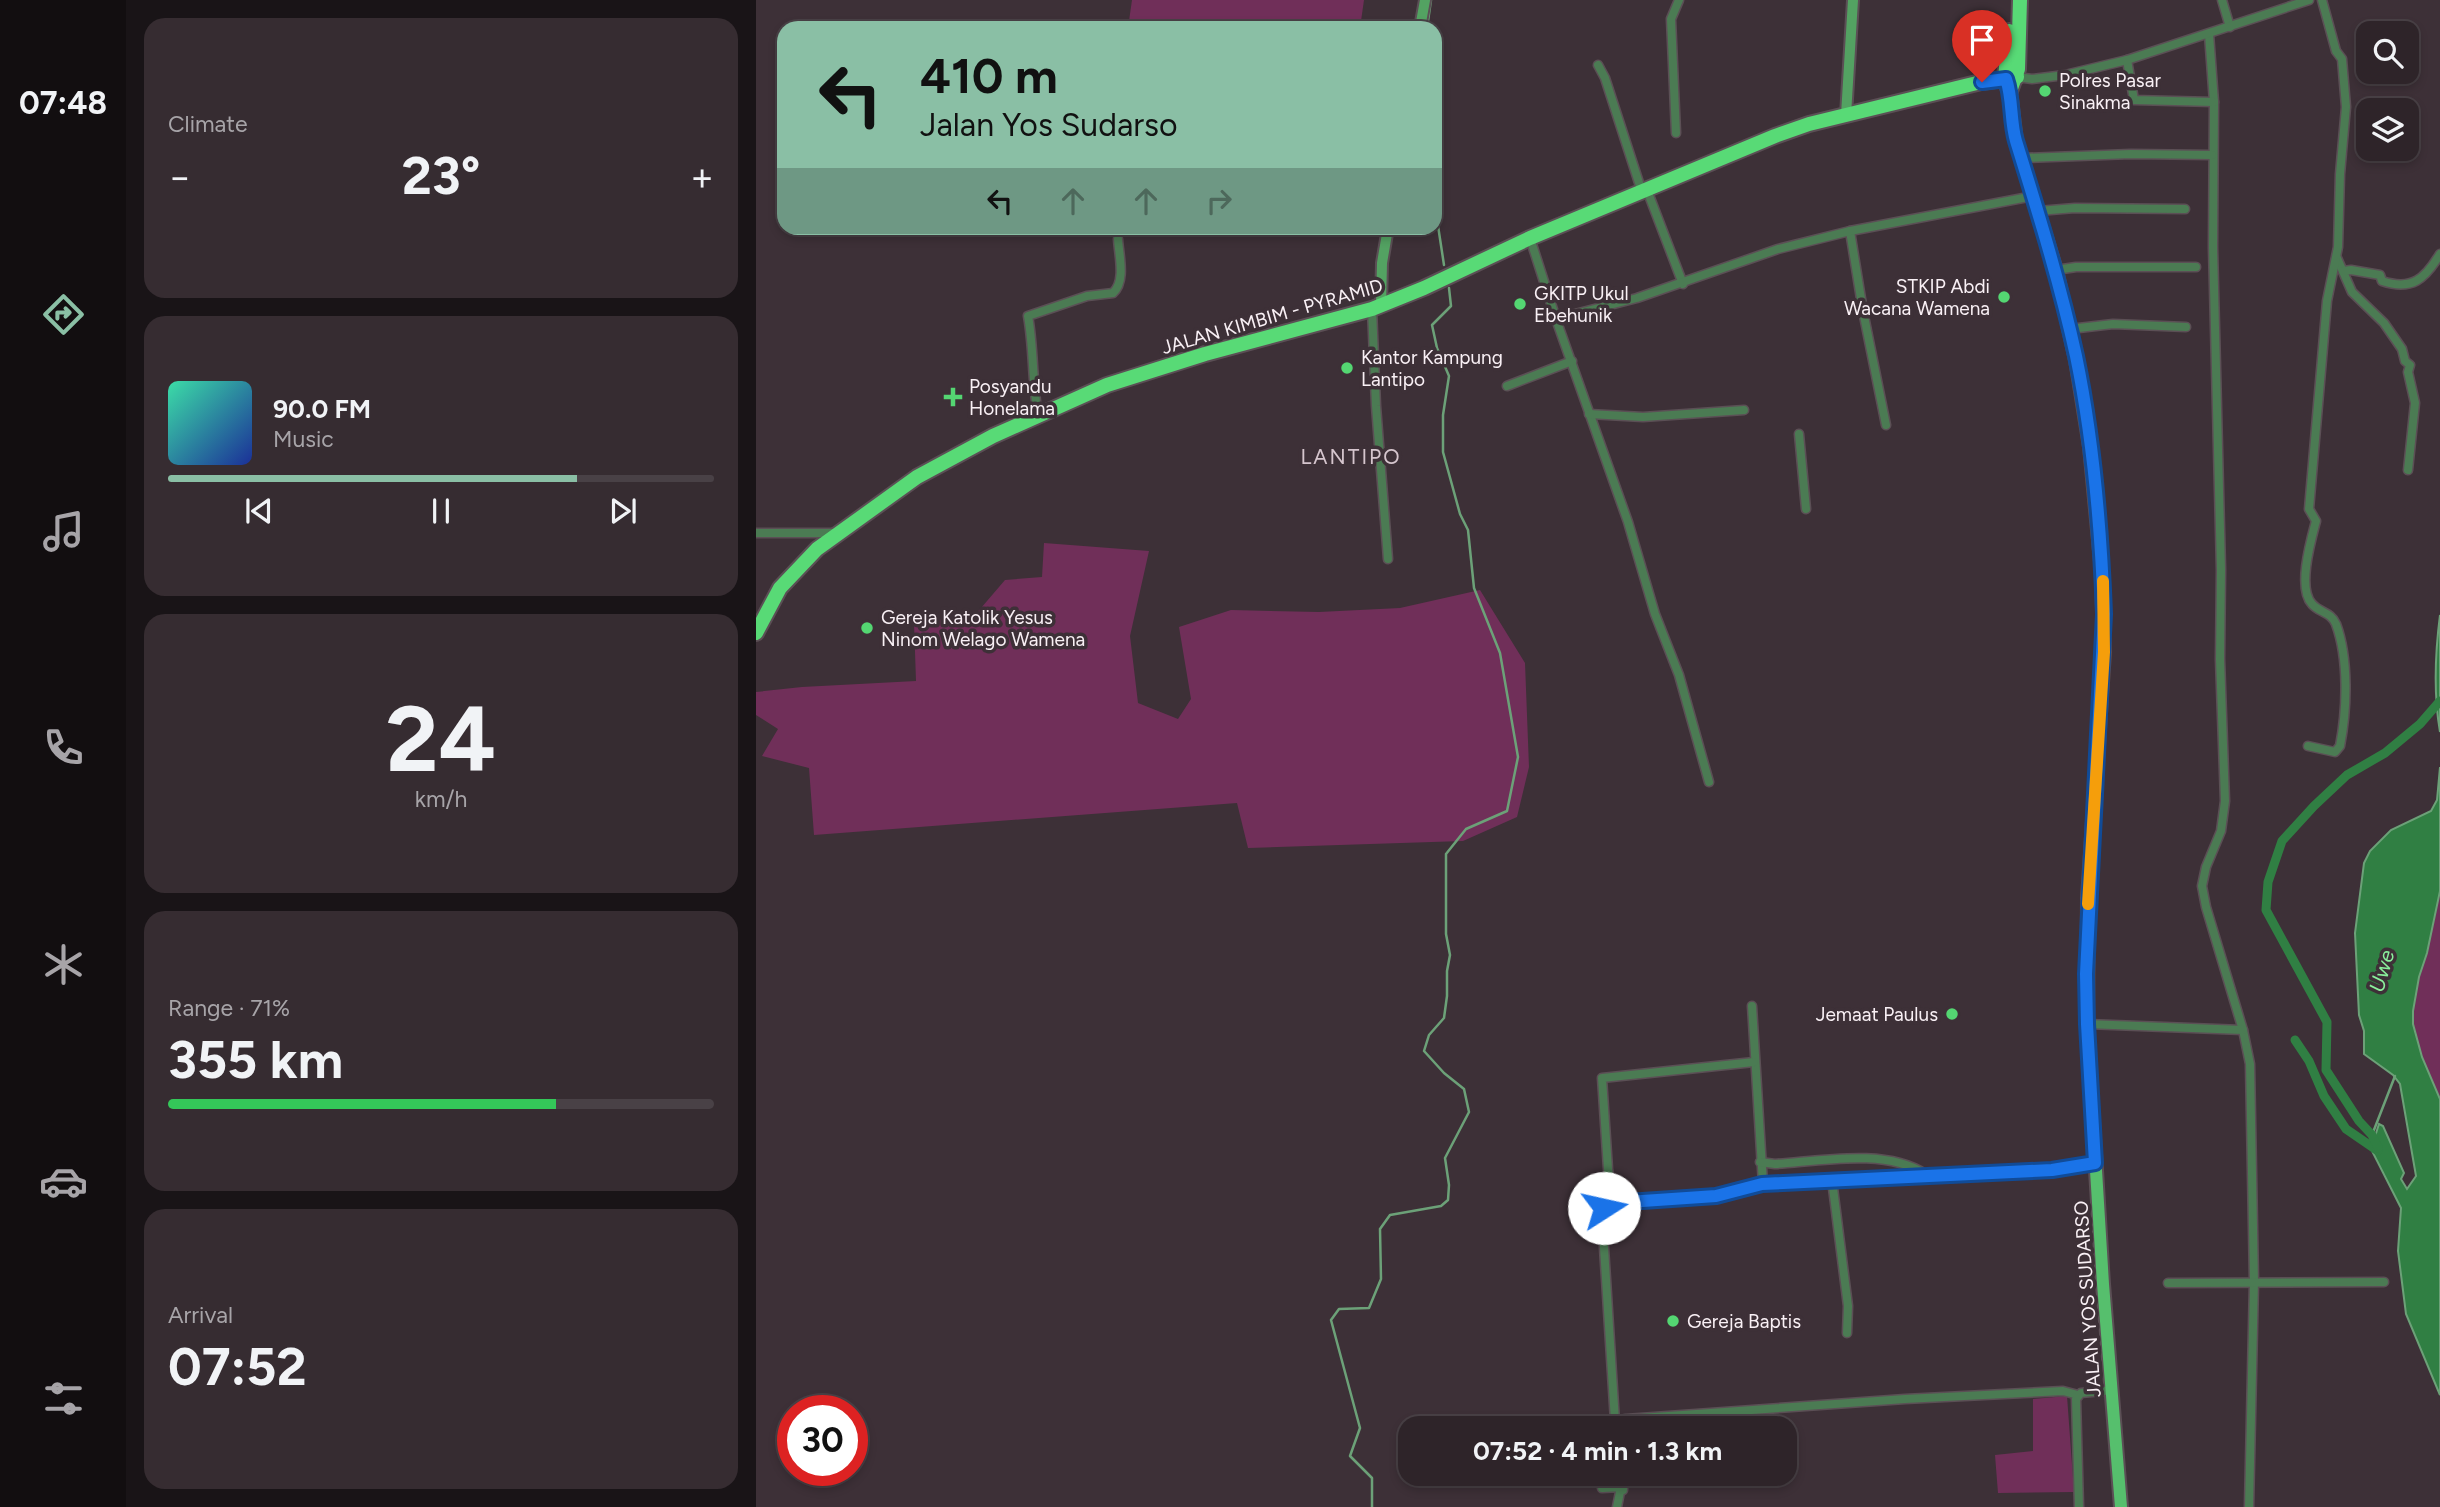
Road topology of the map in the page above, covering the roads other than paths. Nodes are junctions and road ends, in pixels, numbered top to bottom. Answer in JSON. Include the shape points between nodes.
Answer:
{"nodes":[{"id":1,"x":1425,"y":0,"type":"edge"},
{"id":2,"x":1679,"y":0,"type":"edge"},
{"id":3,"x":1853,"y":0,"type":"edge"},
{"id":4,"x":2012,"y":0,"type":"edge"},
{"id":5,"x":2020,"y":0,"type":"edge"},
{"id":6,"x":2222,"y":0,"type":"edge"},
{"id":7,"x":2309,"y":0,"type":"edge"},
{"id":8,"x":2322,"y":0,"type":"edge"},
{"id":9,"x":1421,"y":21,"type":"edge"},
{"id":10,"x":2230,"y":27,"type":"junction"},
{"id":11,"x":2209,"y":34,"type":"junction"},
{"id":12,"x":2127,"y":60,"type":"junction"},
{"id":13,"x":1598,"y":65,"type":"dead end"},
{"id":14,"x":2011,"y":83,"type":"junction"},
{"id":15,"x":2214,"y":102,"type":"junction"},
{"id":16,"x":1846,"y":116,"type":"junction"},
{"id":17,"x":1676,"y":132,"type":"dead end"},
{"id":18,"x":2212,"y":155,"type":"junction"},
{"id":19,"x":2022,"y":158,"type":"junction"},
{"id":20,"x":1644,"y":191,"type":"junction"},
{"id":21,"x":2034,"y":196,"type":"junction"},
{"id":22,"x":2185,"y":209,"type":"dead end"},
{"id":23,"x":2038,"y":211,"type":"junction"},
{"id":24,"x":1850,"y":231,"type":"junction"},
{"id":25,"x":1387,"y":235,"type":"edge"},
{"id":26,"x":1530,"y":238,"type":"junction"},
{"id":27,"x":1118,"y":239,"type":"dead end"},
{"id":28,"x":2440,"y":254,"type":"edge"},
{"id":29,"x":2337,"y":258,"type":"junction"},
{"id":30,"x":2196,"y":267,"type":"dead end"},
{"id":31,"x":2056,"y":270,"type":"junction"},
{"id":32,"x":2343,"y":271,"type":"junction"},
{"id":33,"x":1683,"y":284,"type":"junction"},
{"id":34,"x":1377,"y":308,"type":"junction"},
{"id":35,"x":1571,"y":315,"type":"dead end"},
{"id":36,"x":2186,"y":327,"type":"dead end"},
{"id":37,"x":2070,"y":329,"type":"junction"},
{"id":38,"x":1572,"y":362,"type":"junction"},
{"id":39,"x":1507,"y":386,"type":"dead end"},
{"id":40,"x":1744,"y":410,"type":"dead end"},
{"id":41,"x":1590,"y":414,"type":"junction"},
{"id":42,"x":1038,"y":415,"type":"junction"},
{"id":43,"x":1886,"y":425,"type":"dead end"},
{"id":44,"x":1799,"y":434,"type":"dead end"},
{"id":45,"x":2408,"y":470,"type":"dead end"},
{"id":46,"x":1806,"y":509,"type":"dead end"},
{"id":47,"x":756,"y":533,"type":"edge"},
{"id":48,"x":836,"y":533,"type":"junction"},
{"id":49,"x":1388,"y":559,"type":"dead end"},
{"id":50,"x":758,"y":624,"type":"edge"},
{"id":51,"x":2308,"y":746,"type":"dead end"},
{"id":52,"x":1709,"y":782,"type":"dead end"},
{"id":53,"x":1752,"y":1006,"type":"dead end"},
{"id":54,"x":2087,"y":1024,"type":"junction"},
{"id":55,"x":2244,"y":1030,"type":"junction"},
{"id":56,"x":1754,"y":1062,"type":"junction"},
{"id":57,"x":1760,"y":1162,"type":"junction"},
{"id":58,"x":2095,"y":1163,"type":"junction"},
{"id":59,"x":1925,"y":1174,"type":"junction"},
{"id":60,"x":1832,"y":1180,"type":"junction"},
{"id":61,"x":1762,"y":1184,"type":"junction"},
{"id":62,"x":1613,"y":1203,"type":"junction"},
{"id":63,"x":2254,"y":1282,"type":"junction"},
{"id":64,"x":2384,"y":1282,"type":"dead end"},
{"id":65,"x":2168,"y":1283,"type":"dead end"},
{"id":66,"x":1847,"y":1333,"type":"dead end"},
{"id":67,"x":2113,"y":1390,"type":"junction"},
{"id":68,"x":2078,"y":1395,"type":"junction"},
{"id":69,"x":1615,"y":1416,"type":"edge"},
{"id":70,"x":1723,"y":1416,"type":"edge"},
{"id":71,"x":1601,"y":1486,"type":"edge"},
{"id":72,"x":1622,"y":1486,"type":"edge"},
{"id":73,"x":1620,"y":1507,"type":"edge"},
{"id":74,"x":2079,"y":1507,"type":"edge"},
{"id":75,"x":2121,"y":1507,"type":"edge"},
{"id":76,"x":2249,"y":1507,"type":"edge"}],
"edges":[{"from":1,"to":9,"type":"main road"},
{"from":2,"to":17,"type":"street","via":[[1671,19]]},
{"from":3,"to":16,"type":"main road"},
{"from":4,"to":14,"type":"highway","name":"JALAN YOS SUDARSO"},
{"from":5,"to":14,"type":"highway","name":"JALAN YOS SUDARSO"},
{"from":6,"to":10,"type":"street"},
{"from":7,"to":10,"type":"street"},
{"from":8,"to":29,"type":"street","via":[[2342,59],[2346,107]]},
{"from":10,"to":11,"type":"street"},
{"from":11,"to":12,"type":"street"},
{"from":11,"to":15,"type":"street"},
{"from":12,"to":14,"type":"street"},
{"from":12,"to":15,"type":"street","via":[[2134,100]]},
{"from":13,"to":20,"type":"street"},
{"from":14,"to":16,"type":"highway","name":"JALAN KIMBIM - PYRAMID","via":[[1982,82]]},
{"from":14,"to":19,"type":"main road","name":"JALAN YOS SUDARSO","via":[[2014,131]]},
{"from":15,"to":18,"type":"street"},
{"from":16,"to":20,"type":"highway","name":"JALAN KIMBIM - PYRAMID","via":[[1774,136]]},
{"from":18,"to":19,"type":"street"},
{"from":18,"to":55,"type":"street","via":[[2225,801],[2221,831],[2202,886]]},
{"from":19,"to":21,"type":"main road","name":"JALAN YOS SUDARSO"},
{"from":20,"to":26,"type":"highway","name":"JALAN KIMBIM - PYRAMID"},
{"from":20,"to":33,"type":"street"},
{"from":21,"to":23,"type":"main road","name":"JALAN YOS SUDARSO"},
{"from":21,"to":24,"type":"street"},
{"from":22,"to":23,"type":"street"},
{"from":23,"to":31,"type":"main road","name":"JALAN YOS SUDARSO"},
{"from":24,"to":33,"type":"street","via":[[1778,249]]},
{"from":24,"to":43,"type":"street"},
{"from":25,"to":34,"type":"main road"},
{"from":26,"to":34,"type":"highway","name":"JALAN KIMBIM - PYRAMID"},
{"from":26,"to":38,"type":"street"},
{"from":27,"to":42,"type":"street","via":[[1120,278],[1113,293],[1087,296],[1028,316]]},
{"from":28,"to":32,"type":"street","via":[[2421,280],[2405,285],[2382,281],[2380,275]]},
{"from":29,"to":32,"type":"street"},
{"from":29,"to":51,"type":"street","via":[[2328,301],[2309,509],[2316,521],[2306,584],[2308,599],[2332,617],[2337,627],[2344,659],[2344,728],[2335,752]]},
{"from":30,"to":31,"type":"street"},
{"from":31,"to":37,"type":"main road","name":"JALAN YOS SUDARSO"},
{"from":32,"to":45,"type":"street","via":[[2356,296],[2384,323],[2410,365],[2415,403]]},
{"from":33,"to":35,"type":"street"},
{"from":34,"to":42,"type":"highway","name":"JALAN KIMBIM - PYRAMID","via":[[1205,354],[1107,385]]},
{"from":34,"to":49,"type":"street","via":[[1376,406]]},
{"from":36,"to":37,"type":"street","via":[[2113,324]]},
{"from":37,"to":54,"type":"main road","name":"JALAN YOS SUDARSO","via":[[2090,447],[2104,614],[2088,898]]},
{"from":38,"to":39,"type":"street"},
{"from":38,"to":41,"type":"street"},
{"from":40,"to":41,"type":"street","via":[[1643,417]]},
{"from":41,"to":52,"type":"street","via":[[1679,675]]},
{"from":42,"to":48,"type":"highway","name":"JALAN KIMBIM - PYRAMID","via":[[916,477]]},
{"from":44,"to":46,"type":"street"},
{"from":47,"to":48,"type":"street"},
{"from":48,"to":50,"type":"highway","name":"JALAN KIMBIM - PYRAMID","via":[[780,588]]},
{"from":53,"to":56,"type":"street"},
{"from":54,"to":55,"type":"street"},
{"from":54,"to":58,"type":"main road","name":"JALAN YOS SUDARSO"},
{"from":55,"to":63,"type":"street","via":[[2251,1080]]},
{"from":56,"to":57,"type":"street"},
{"from":56,"to":62,"type":"street","via":[[1602,1078]]},
{"from":57,"to":59,"type":"street","via":[[1881,1159]]},
{"from":57,"to":61,"type":"street"},
{"from":58,"to":59,"type":"street","via":[[2052,1170]]},
{"from":58,"to":67,"type":"main road","name":"JALAN YOS SUDARSO"},
{"from":59,"to":60,"type":"street"},
{"from":60,"to":61,"type":"street"},
{"from":60,"to":66,"type":"street","via":[[1848,1306]]},
{"from":61,"to":62,"type":"street","via":[[1716,1196]]},
{"from":62,"to":69,"type":"street","via":[[1604,1208],[1602,1216]]},
{"from":63,"to":64,"type":"street"},
{"from":63,"to":65,"type":"street"},
{"from":63,"to":76,"type":"street"},
{"from":67,"to":68,"type":"street"},
{"from":67,"to":75,"type":"main road","name":"JALAN YOS SUDARSO"},
{"from":68,"to":70,"type":"street","via":[[2063,1391],[2004,1393]]},
{"from":68,"to":74,"type":"street"},
{"from":71,"to":73,"type":"street","via":[[1621,1487]]},
{"from":72,"to":73,"type":"street"}]}
